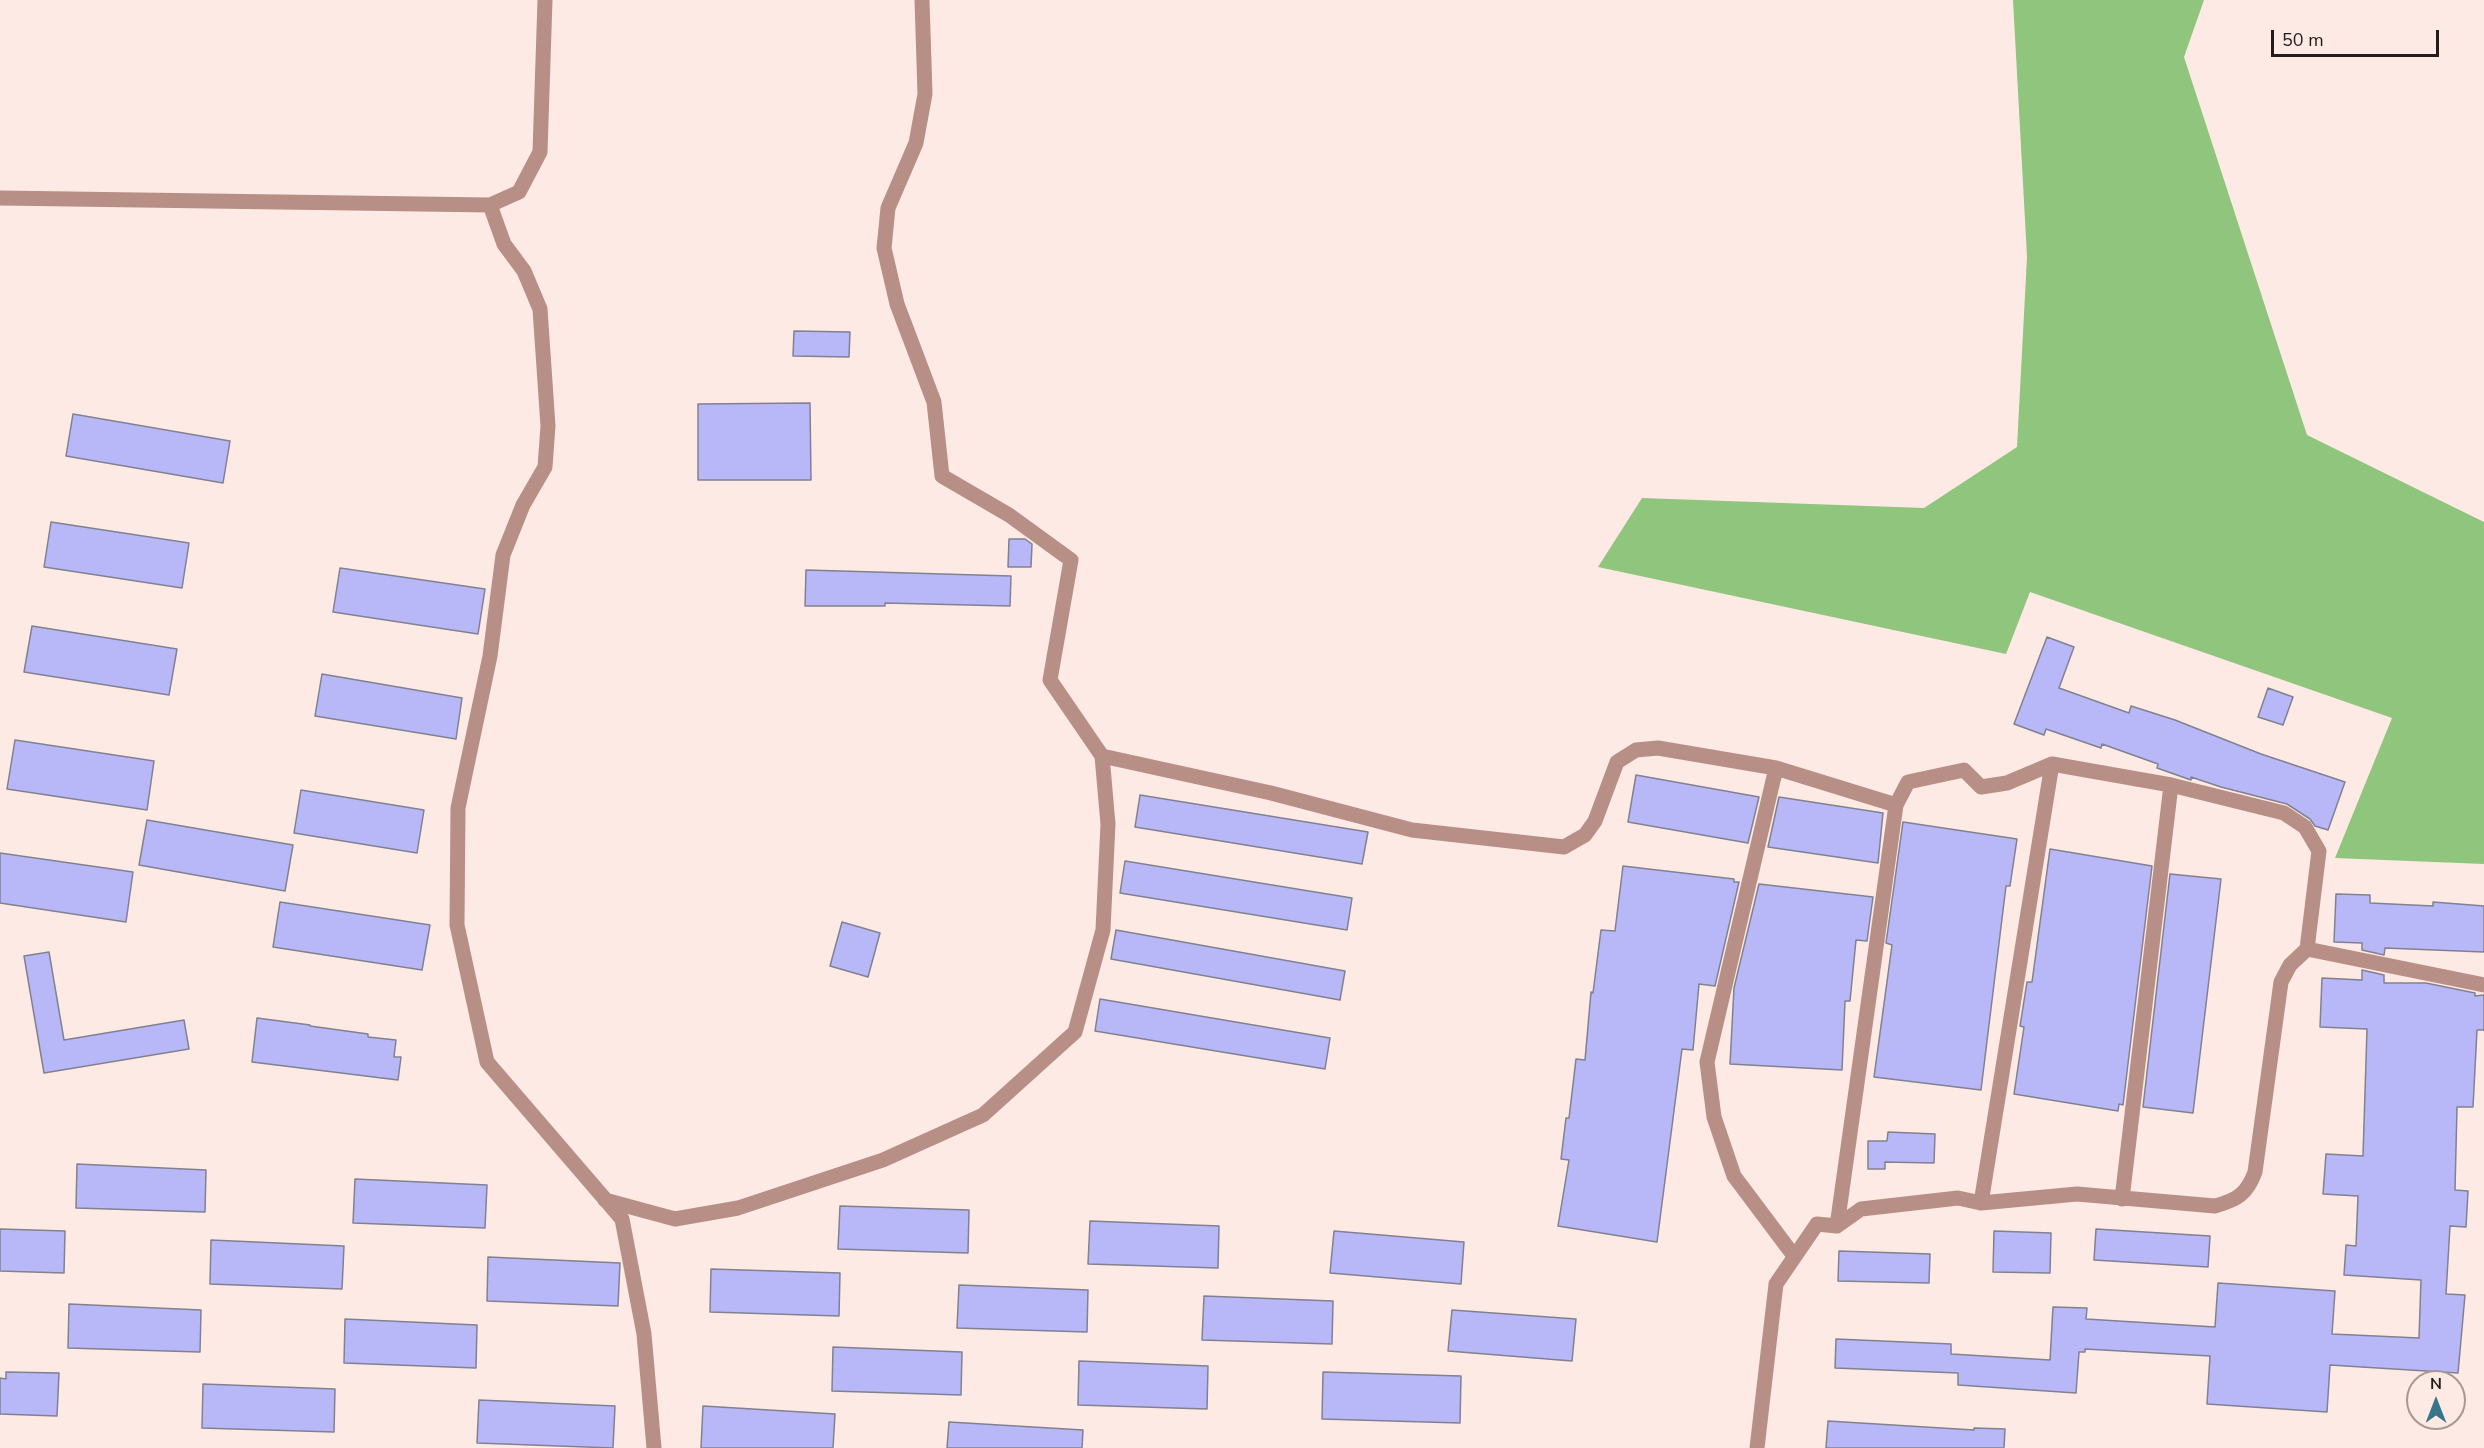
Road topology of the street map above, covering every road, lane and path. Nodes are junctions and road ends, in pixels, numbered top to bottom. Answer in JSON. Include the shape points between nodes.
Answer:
{"nodes":[{"id":1,"x":545,"y":0,"type":"edge"},
{"id":2,"x":922,"y":0,"type":"edge"},
{"id":3,"x":0,"y":198,"type":"edge"},
{"id":4,"x":490,"y":205,"type":"junction"},
{"id":5,"x":1102,"y":756,"type":"junction"},
{"id":6,"x":2052,"y":764,"type":"junction"},
{"id":7,"x":1776,"y":768,"type":"junction"},
{"id":8,"x":2171,"y":785,"type":"junction"},
{"id":9,"x":1896,"y":805,"type":"junction"},
{"id":10,"x":2307,"y":949,"type":"junction"},
{"id":11,"x":2484,"y":985,"type":"edge"},
{"id":12,"x":2122,"y":1199,"type":"junction"},
{"id":13,"x":605,"y":1200,"type":"junction"},
{"id":14,"x":1981,"y":1203,"type":"junction"},
{"id":15,"x":1837,"y":1226,"type":"junction"},
{"id":16,"x":1794,"y":1256,"type":"junction"},
{"id":17,"x":654,"y":1448,"type":"edge"},
{"id":18,"x":1757,"y":1448,"type":"edge"}],
"edges":[{"from":1,"to":4,"type":"street","via":[[540,152],[519,192]]},
{"from":2,"to":5,"type":"street","via":[[925,94],[916,143],[888,208],[885,248],[897,304],[934,402],[942,476],[1009,514],[1071,560],[1050,680]]},
{"from":3,"to":4,"type":"street"},
{"from":4,"to":13,"type":"street","via":[[504,244],[524,271],[540,309],[548,426],[545,467],[523,505],[503,555],[490,656],[458,808],[457,925],[487,1062]]},
{"from":5,"to":7,"type":"street","via":[[1271,793],[1412,830],[1564,846],[1585,835],[1595,821],[1617,762],[1636,750],[1658,748]]},
{"from":5,"to":13,"type":"street","via":[[1108,824],[1103,930],[1075,1032],[983,1115],[883,1160],[738,1209],[675,1219]]},
{"from":6,"to":8,"type":"street"},
{"from":6,"to":9,"type":"street","via":[[2007,783],[1981,787],[1964,770],[1908,782]]},
{"from":6,"to":14,"type":"street"},
{"from":7,"to":9,"type":"street"},
{"from":7,"to":16,"type":"street","via":[[1707,1062],[1714,1117],[1734,1176]]},
{"from":8,"to":10,"type":"street","via":[[2284,813],[2305,827],[2319,851]]},
{"from":8,"to":12,"type":"street"},
{"from":9,"to":15,"type":"street"},
{"from":10,"to":11,"type":"street"},
{"from":10,"to":12,"type":"street","via":[[2290,965],[2281,982],[2255,1172],[2249,1188],[2231,1202],[2215,1206]]},
{"from":12,"to":14,"type":"street","via":[[2076,1194]]},
{"from":13,"to":17,"type":"street","via":[[622,1219],[625,1231],[644,1334]]},
{"from":14,"to":15,"type":"street","via":[[1958,1198],[1861,1209]]},
{"from":15,"to":16,"type":"street","via":[[1817,1224]]},
{"from":16,"to":18,"type":"street","via":[[1776,1284]]}]}
